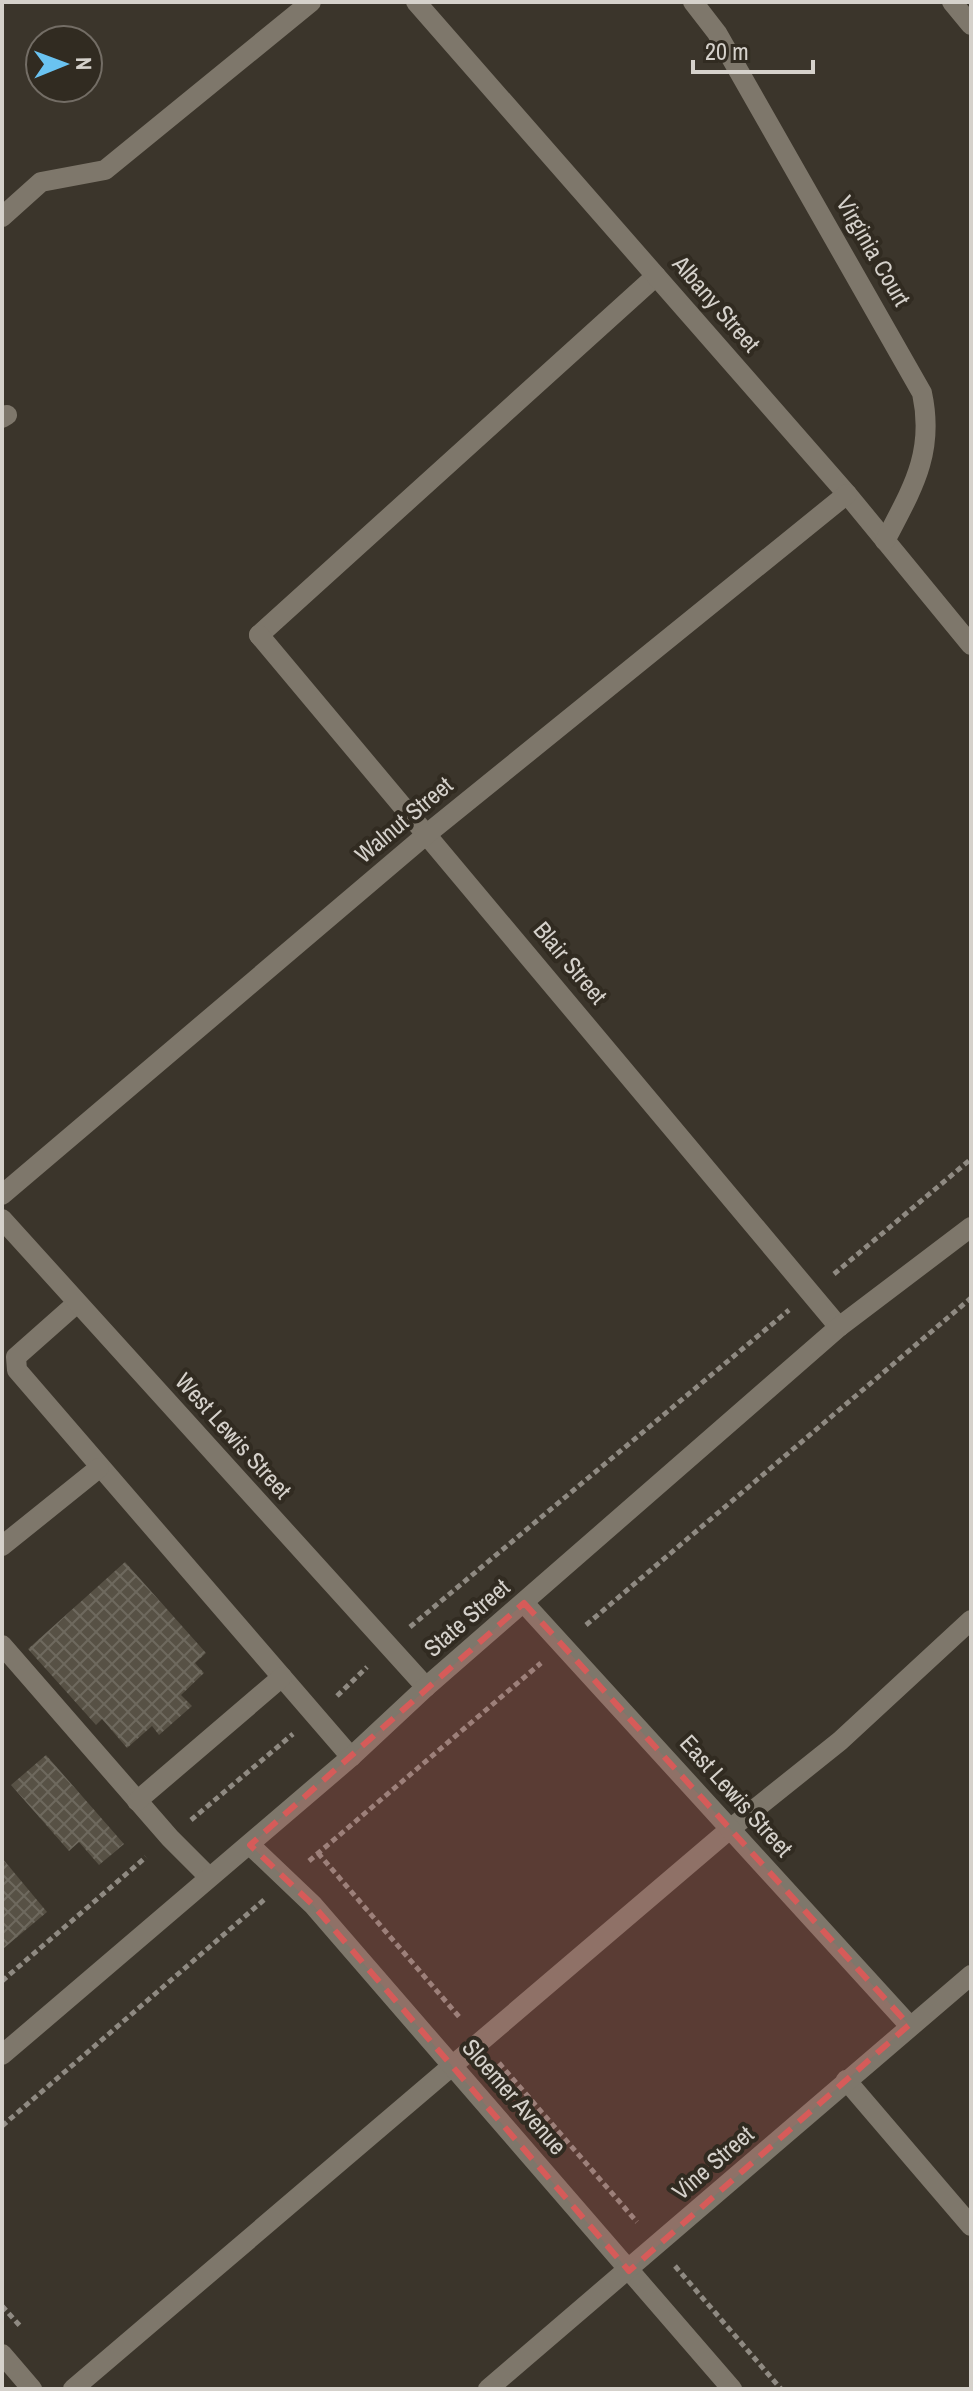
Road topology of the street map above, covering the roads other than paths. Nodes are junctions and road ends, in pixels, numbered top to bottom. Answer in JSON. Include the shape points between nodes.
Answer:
{"nodes":[{"id":1,"x":311,"y":2,"type":"edge"},
{"id":2,"x":416,"y":2,"type":"edge"},
{"id":3,"x":693,"y":2,"type":"edge"},
{"id":4,"x":952,"y":2,"type":"edge"},
{"id":5,"x":971,"y":25,"type":"edge"},
{"id":6,"x":2,"y":217,"type":"edge"},
{"id":7,"x":656,"y":276,"type":"junction"},
{"id":8,"x":847,"y":494,"type":"junction"},
{"id":9,"x":885,"y":541,"type":"junction"},
{"id":10,"x":971,"y":645,"type":"edge"},
{"id":11,"x":427,"y":834,"type":"junction"},
{"id":12,"x":2,"y":1195,"type":"edge"},
{"id":13,"x":2,"y":1219,"type":"edge"},
{"id":14,"x":971,"y":1227,"type":"edge"},
{"id":15,"x":77,"y":1303,"type":"junction"},
{"id":16,"x":839,"y":1327,"type":"junction"},
{"id":17,"x":99,"y":1468,"type":"junction"},
{"id":18,"x":2,"y":1546,"type":"edge"},
{"id":19,"x":524,"y":1603,"type":"junction"},
{"id":20,"x":971,"y":1620,"type":"edge"},
{"id":21,"x":5,"y":1649,"type":"edge"},
{"id":22,"x":282,"y":1677,"type":"junction"},
{"id":23,"x":426,"y":1687,"type":"junction"},
{"id":24,"x":351,"y":1757,"type":"junction"},
{"id":25,"x":137,"y":1801,"type":"junction"},
{"id":26,"x":730,"y":1829,"type":"junction"},
{"id":27,"x":250,"y":1845,"type":"junction"},
{"id":28,"x":209,"y":1877,"type":"junction"},
{"id":29,"x":971,"y":1975,"type":"edge"},
{"id":30,"x":909,"y":2025,"type":"junction"},
{"id":31,"x":2,"y":2055,"type":"edge"},
{"id":32,"x":452,"y":2066,"type":"junction"},
{"id":33,"x":846,"y":2080,"type":"junction"},
{"id":34,"x":971,"y":2226,"type":"edge"},
{"id":35,"x":629,"y":2271,"type":"junction"},
{"id":36,"x":2,"y":2354,"type":"edge"},
{"id":37,"x":32,"y":2389,"type":"edge"},
{"id":38,"x":73,"y":2389,"type":"edge"},
{"id":39,"x":488,"y":2389,"type":"edge"},
{"id":40,"x":732,"y":2389,"type":"edge"}],
"edges":[{"from":1,"to":6,"type":"street","via":[[105,170],[41,182]]},
{"from":2,"to":7,"type":"street","name":"Albany Street"},
{"from":3,"to":9,"type":"street","name":"Virginia Court","via":[[717,33],[922,393],[926,447],[916,483]]},
{"from":4,"to":5,"type":"street"},
{"from":7,"to":8,"type":"street","name":"Albany Street"},
{"from":7,"to":11,"type":"street","name":"Blair Street","via":[[259,635]]},
{"from":8,"to":9,"type":"street","name":"Albany Street"},
{"from":8,"to":11,"type":"street","name":"Walnut Street"},
{"from":9,"to":10,"type":"street","name":"Albany Street"},
{"from":11,"to":12,"type":"street","name":"Walnut Street"},
{"from":11,"to":16,"type":"street","name":"Blair Street"},
{"from":13,"to":15,"type":"street","name":"West Lewis Street"},
{"from":14,"to":16,"type":"street","name":"State Street"},
{"from":15,"to":17,"type":"street","via":[[15,1363]]},
{"from":15,"to":23,"type":"street","name":"West Lewis Street"},
{"from":16,"to":19,"type":"street","name":"State Street"},
{"from":17,"to":18,"type":"street"},
{"from":17,"to":22,"type":"street"},
{"from":19,"to":23,"type":"street","name":"State Street"},
{"from":19,"to":26,"type":"street","name":"East Lewis Street"},
{"from":20,"to":26,"type":"street","via":[[840,1741]]},
{"from":21,"to":25,"type":"street"},
{"from":22,"to":24,"type":"street"},
{"from":22,"to":25,"type":"street"},
{"from":23,"to":24,"type":"street","name":"State Street"},
{"from":24,"to":27,"type":"street","name":"State Street"},
{"from":25,"to":28,"type":"street"},
{"from":26,"to":30,"type":"street","name":"East Lewis Street"},
{"from":26,"to":32,"type":"street"},
{"from":27,"to":28,"type":"street","name":"State Street"},
{"from":27,"to":32,"type":"street","name":"Sloemer Avenue","via":[[313,1905]]},
{"from":28,"to":31,"type":"street","name":"State Street"},
{"from":29,"to":30,"type":"street","name":"Vine Street"},
{"from":30,"to":33,"type":"street","name":"Vine Street"},
{"from":32,"to":35,"type":"street","name":"Sloemer Avenue"},
{"from":32,"to":38,"type":"street"},
{"from":33,"to":34,"type":"street"},
{"from":33,"to":35,"type":"street","name":"Vine Street"},
{"from":35,"to":39,"type":"street","name":"Vine Street"},
{"from":35,"to":40,"type":"street","name":"Sloemer Avenue"},
{"from":36,"to":37,"type":"street"}]}
